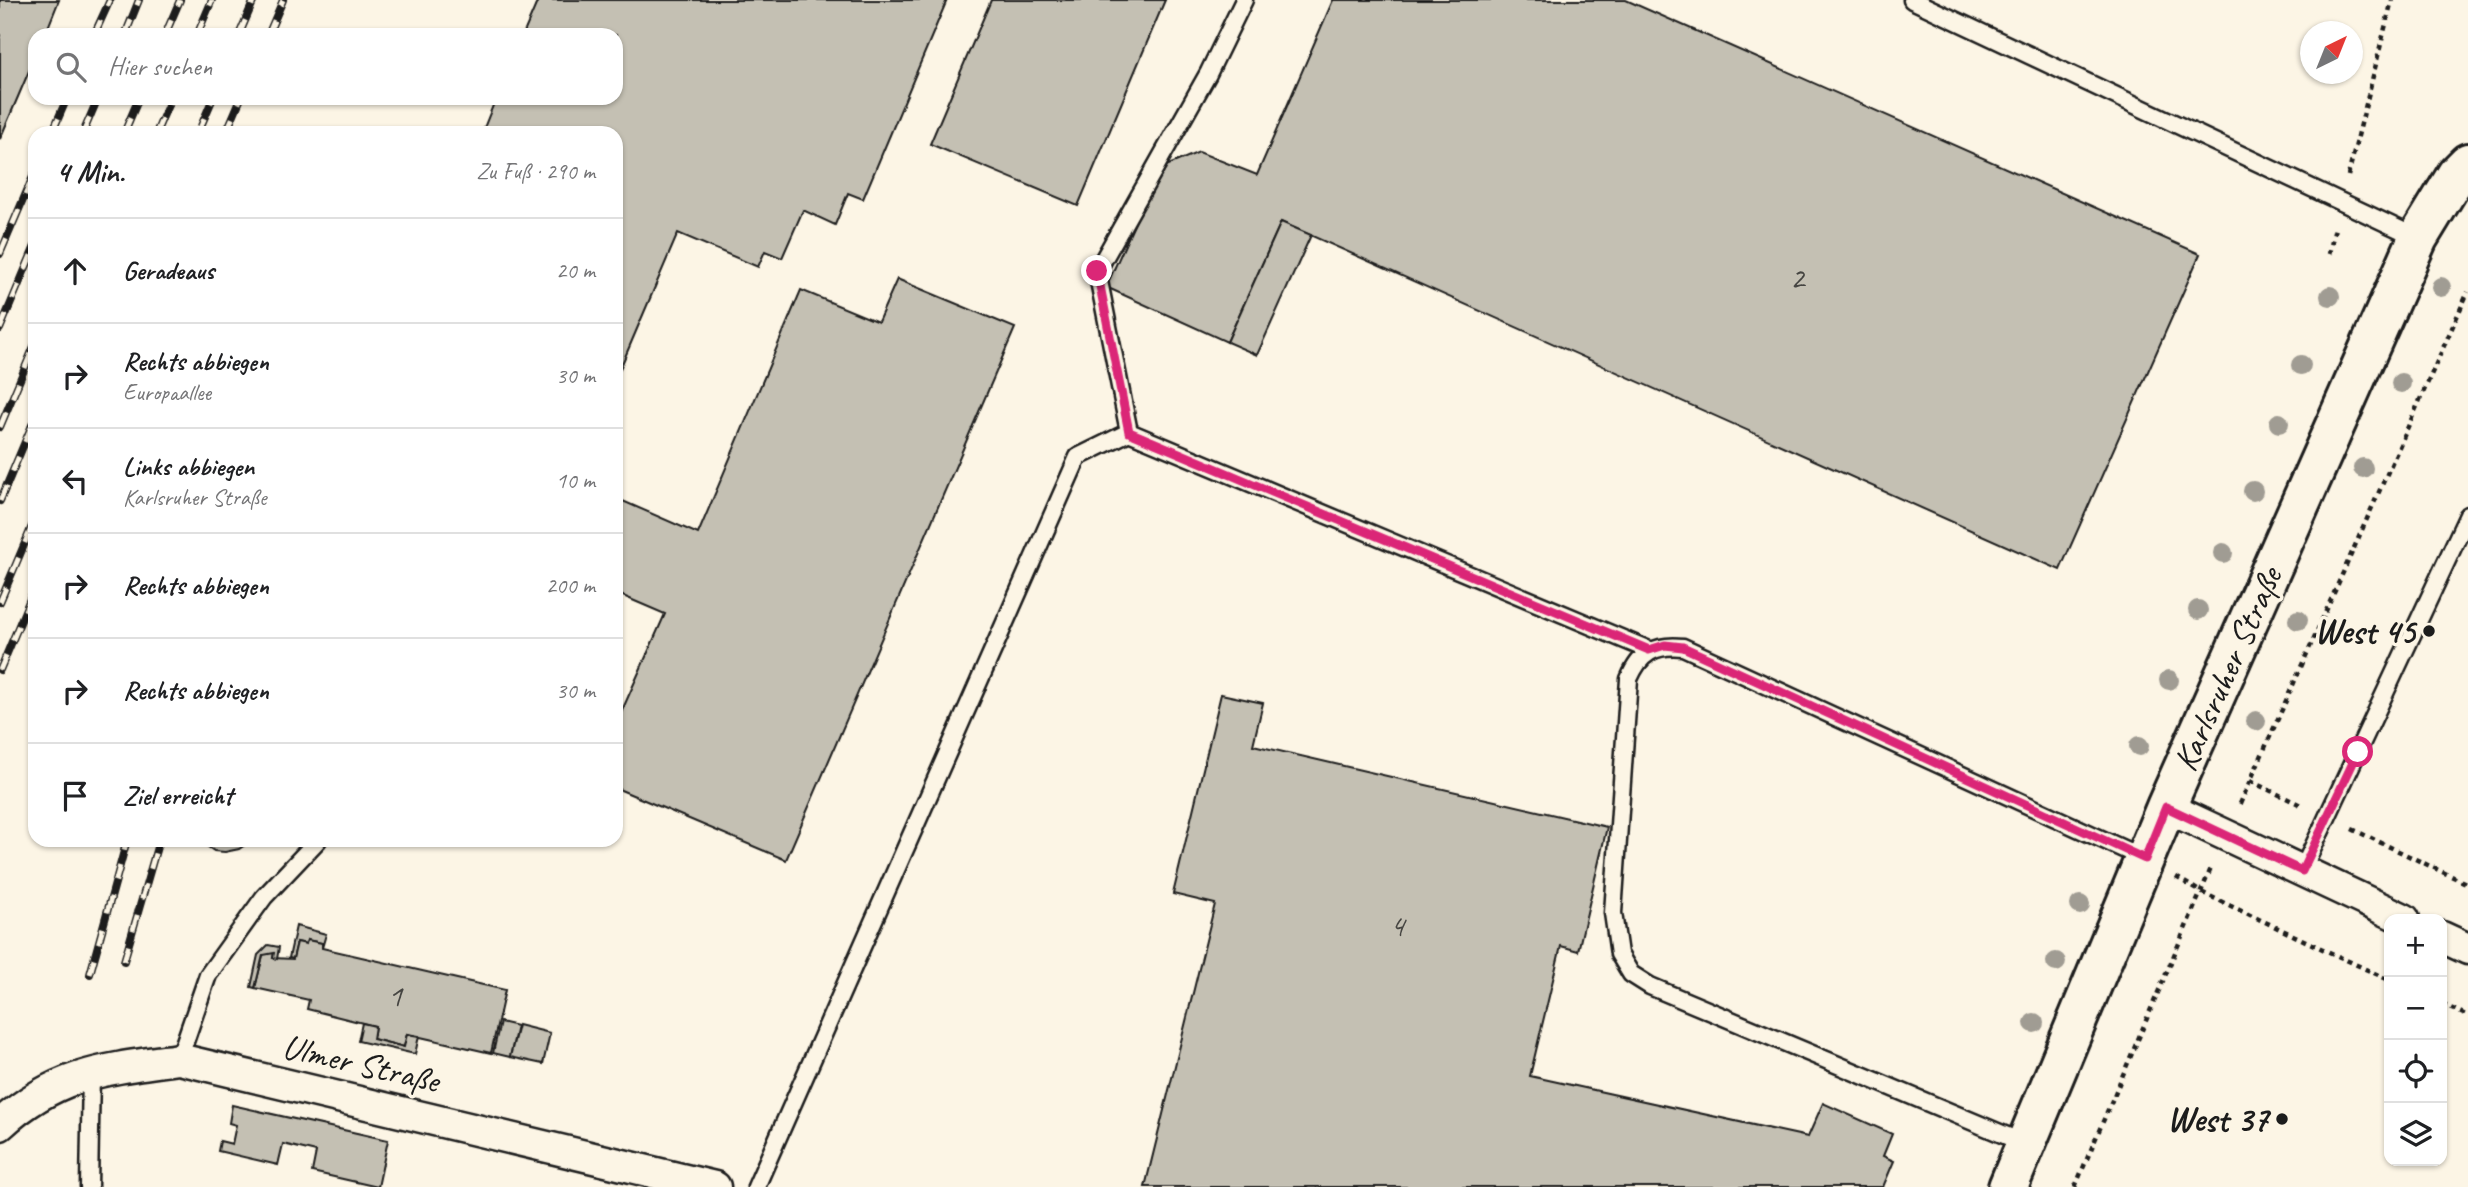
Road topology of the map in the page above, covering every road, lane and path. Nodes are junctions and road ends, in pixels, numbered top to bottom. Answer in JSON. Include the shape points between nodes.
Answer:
{"nodes":[{"id":1,"x":1244,"y":0,"type":"edge"},
{"id":2,"x":1912,"y":0,"type":"edge"},
{"id":3,"x":2392,"y":0,"type":"edge"},
{"id":4,"x":2468,"y":163,"type":"edge"},
{"id":5,"x":2342,"y":200,"type":"junction"},
{"id":6,"x":2418,"y":238,"type":"junction"},
{"id":7,"x":2329,"y":254,"type":"dead end"},
{"id":8,"x":2468,"y":292,"type":"edge"},
{"id":9,"x":1129,"y":432,"type":"junction"},
{"id":10,"x":2468,"y":515,"type":"edge"},
{"id":11,"x":1649,"y":650,"type":"junction"},
{"id":12,"x":2250,"y":781,"type":"junction"},
{"id":13,"x":2166,"y":807,"type":"junction"},
{"id":14,"x":2328,"y":818,"type":"junction"},
{"id":15,"x":2225,"y":835,"type":"junction"},
{"id":16,"x":311,"y":847,"type":"edge"},
{"id":17,"x":2145,"y":859,"type":"junction"},
{"id":18,"x":2302,"y":871,"type":"junction"},
{"id":19,"x":2468,"y":884,"type":"edge"},
{"id":20,"x":2201,"y":892,"type":"junction"},
{"id":21,"x":2393,"y":914,"type":"edge"},
{"id":22,"x":2447,"y":939,"type":"edge"},
{"id":23,"x":2468,"y":949,"type":"edge"},
{"id":24,"x":2384,"y":978,"type":"edge"},
{"id":25,"x":2447,"y":1006,"type":"edge"},
{"id":26,"x":2468,"y":1016,"type":"edge"},
{"id":27,"x":179,"y":1059,"type":"junction"},
{"id":28,"x":91,"y":1072,"type":"junction"},
{"id":29,"x":0,"y":1125,"type":"edge"},
{"id":30,"x":2026,"y":1143,"type":"junction"},
{"id":31,"x":89,"y":1187,"type":"edge"},
{"id":32,"x":716,"y":1187,"type":"edge"},
{"id":33,"x":755,"y":1187,"type":"edge"},
{"id":34,"x":2008,"y":1187,"type":"edge"},
{"id":35,"x":2075,"y":1187,"type":"edge"}],
"edges":[{"from":1,"to":9,"type":"lane","via":[[1208,74],[1097,271]]},
{"from":2,"to":5,"type":"lane"},
{"from":3,"to":5,"type":"path"},
{"from":4,"to":6,"type":"main road","name":"Karlsruher Straße"},
{"from":5,"to":6,"type":"lane"},
{"from":5,"to":7,"type":"path"},
{"from":6,"to":13,"type":"main road","name":"Karlsruher Straße"},
{"from":8,"to":12,"type":"path"},
{"from":9,"to":11,"type":"lane"},
{"from":9,"to":33,"type":"lane","via":[[1078,457]]},
{"from":10,"to":14,"type":"lane"},
{"from":11,"to":17,"type":"lane","via":[[1665,645],[1683,647]]},
{"from":11,"to":30,"type":"lane","via":[[1636,662],[1629,679],[1613,913],[1619,954],[1631,974],[1650,986]]},
{"from":12,"to":14,"type":"path"},
{"from":12,"to":15,"type":"path"},
{"from":13,"to":15,"type":"street"},
{"from":13,"to":17,"type":"main road","name":"Karlsruher Straße"},
{"from":14,"to":18,"type":"lane"},
{"from":14,"to":19,"type":"path"},
{"from":15,"to":18,"type":"street"},
{"from":15,"to":20,"type":"path"},
{"from":16,"to":27,"type":"lane","via":[[264,897],[208,975]]},
{"from":17,"to":30,"type":"main road","name":"Karlsruher Straße"},
{"from":18,"to":21,"type":"street"},
{"from":20,"to":24,"type":"path"},
{"from":20,"to":35,"type":"path"},
{"from":22,"to":23,"type":"street"},
{"from":25,"to":26,"type":"path"},
{"from":27,"to":28,"type":"street","name":"Ulmer Straße"},
{"from":27,"to":32,"type":"street","name":"Ulmer Straße"},
{"from":28,"to":29,"type":"street","name":"Ulmer Straße","via":[[22,1105]]},
{"from":28,"to":31,"type":"lane"},
{"from":30,"to":34,"type":"main road","name":"Karlsruher Straße"}]}
